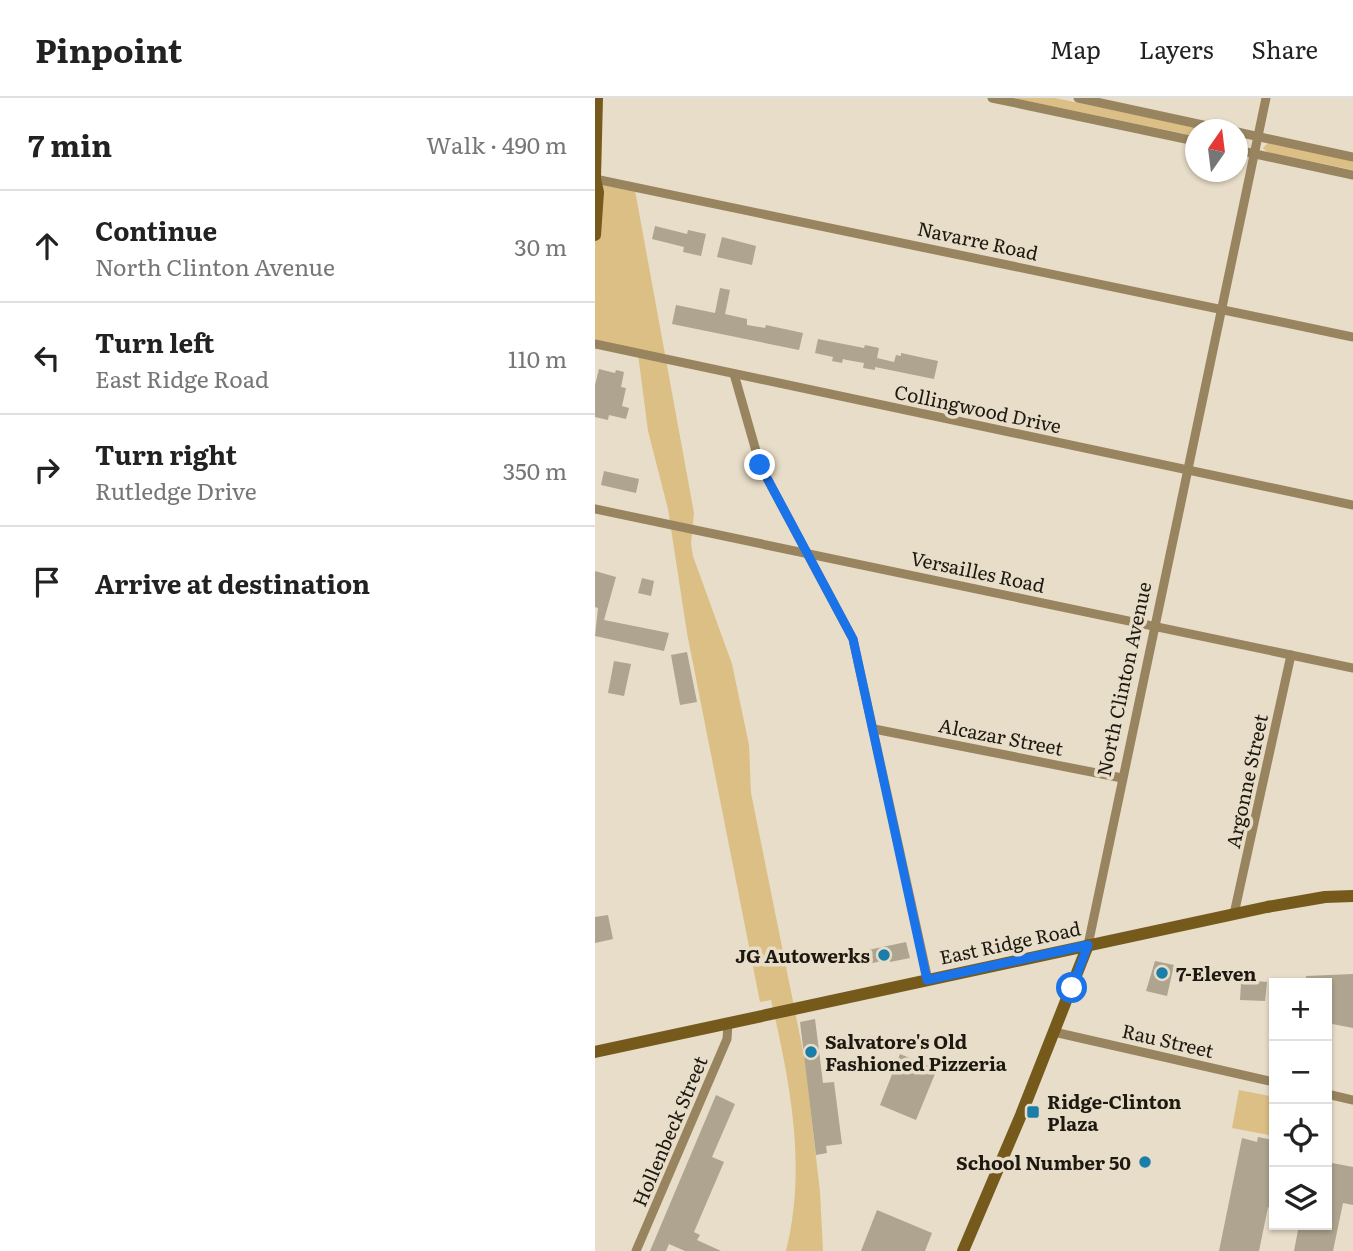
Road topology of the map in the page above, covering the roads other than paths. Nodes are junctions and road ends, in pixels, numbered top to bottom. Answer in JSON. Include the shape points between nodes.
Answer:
{"nodes":[{"id":1,"x":597,"y":98,"type":"edge"},
{"id":2,"x":992,"y":98,"type":"edge"},
{"id":3,"x":1078,"y":98,"type":"edge"},
{"id":4,"x":1266,"y":98,"type":"edge"},
{"id":5,"x":1185,"y":121,"type":"edge"},
{"id":6,"x":1248,"y":134,"type":"edge"},
{"id":7,"x":1258,"y":136,"type":"junction"},
{"id":8,"x":1185,"y":139,"type":"edge"},
{"id":9,"x":1248,"y":153,"type":"edge"},
{"id":10,"x":1254,"y":154,"type":"junction"},
{"id":11,"x":1353,"y":157,"type":"edge"},
{"id":12,"x":1353,"y":175,"type":"edge"},
{"id":13,"x":595,"y":178,"type":"edge"},
{"id":14,"x":595,"y":235,"type":"edge"},
{"id":15,"x":1222,"y":309,"type":"junction"},
{"id":16,"x":1353,"y":337,"type":"edge"},
{"id":17,"x":595,"y":344,"type":"edge"},
{"id":18,"x":734,"y":374,"type":"junction"},
{"id":19,"x":1187,"y":470,"type":"junction"},
{"id":20,"x":1353,"y":505,"type":"edge"},
{"id":21,"x":595,"y":509,"type":"edge"},
{"id":22,"x":808,"y":554,"type":"junction"},
{"id":23,"x":1154,"y":626,"type":"junction"},
{"id":24,"x":1291,"y":655,"type":"junction"},
{"id":25,"x":1353,"y":668,"type":"edge"},
{"id":26,"x":874,"y":729,"type":"junction"},
{"id":27,"x":1122,"y":778,"type":"junction"},
{"id":28,"x":1353,"y":896,"type":"edge"},
{"id":29,"x":1234,"y":914,"type":"junction"},
{"id":30,"x":1088,"y":945,"type":"junction"},
{"id":31,"x":927,"y":980,"type":"junction"},
{"id":32,"x":728,"y":1023,"type":"junction"},
{"id":33,"x":1054,"y":1032,"type":"junction"},
{"id":34,"x":595,"y":1052,"type":"edge"},
{"id":35,"x":1269,"y":1081,"type":"edge"},
{"id":36,"x":1332,"y":1095,"type":"edge"},
{"id":37,"x":1353,"y":1100,"type":"edge"},
{"id":38,"x":636,"y":1251,"type":"edge"},
{"id":39,"x":963,"y":1251,"type":"edge"}],
"edges":[{"from":1,"to":13,"type":"main road"},
{"from":2,"to":8,"type":"street"},
{"from":3,"to":5,"type":"street"},
{"from":4,"to":7,"type":"street","name":"North Clinton Avenue"},
{"from":6,"to":7,"type":"street"},
{"from":7,"to":10,"type":"street","name":"North Clinton Avenue"},
{"from":7,"to":11,"type":"street"},
{"from":9,"to":10,"type":"street"},
{"from":10,"to":12,"type":"street"},
{"from":10,"to":15,"type":"street","name":"North Clinton Avenue"},
{"from":13,"to":14,"type":"main road","via":[[599,192]]},
{"from":13,"to":15,"type":"street","name":"Navarre Road"},
{"from":15,"to":16,"type":"street","name":"Navarre Road"},
{"from":15,"to":19,"type":"street","name":"North Clinton Avenue"},
{"from":17,"to":18,"type":"street","name":"Collingwood Drive"},
{"from":18,"to":19,"type":"street","name":"Collingwood Drive"},
{"from":18,"to":22,"type":"street","via":[[760,465]]},
{"from":19,"to":20,"type":"street","name":"Collingwood Drive"},
{"from":19,"to":23,"type":"street","name":"North Clinton Avenue"},
{"from":21,"to":22,"type":"street","name":"Versailles Road"},
{"from":22,"to":23,"type":"street","name":"Versailles Road"},
{"from":22,"to":26,"type":"street","via":[[853,639]]},
{"from":23,"to":24,"type":"street","name":"Versailles Road"},
{"from":23,"to":27,"type":"street","name":"North Clinton Avenue"},
{"from":24,"to":25,"type":"street","name":"Versailles Road"},
{"from":24,"to":29,"type":"street","name":"Argonne Street"},
{"from":26,"to":27,"type":"street","name":"Alcazar Street"},
{"from":26,"to":31,"type":"street"},
{"from":27,"to":30,"type":"street","name":"North Clinton Avenue"},
{"from":28,"to":29,"type":"main road","name":"East Ridge Road"},
{"from":29,"to":30,"type":"main road","name":"East Ridge Road"},
{"from":30,"to":31,"type":"main road","name":"East Ridge Road"},
{"from":30,"to":33,"type":"main road","name":"North Clinton Avenue"},
{"from":31,"to":32,"type":"main road","name":"East Ridge Road"},
{"from":32,"to":34,"type":"main road","name":"East Ridge Road"},
{"from":32,"to":38,"type":"street","name":"Hollenbeck Street","via":[[727,1039]]},
{"from":33,"to":35,"type":"street","name":"Rau Street"},
{"from":33,"to":39,"type":"main road","name":"North Clinton Avenue"},
{"from":36,"to":37,"type":"street"}]}
